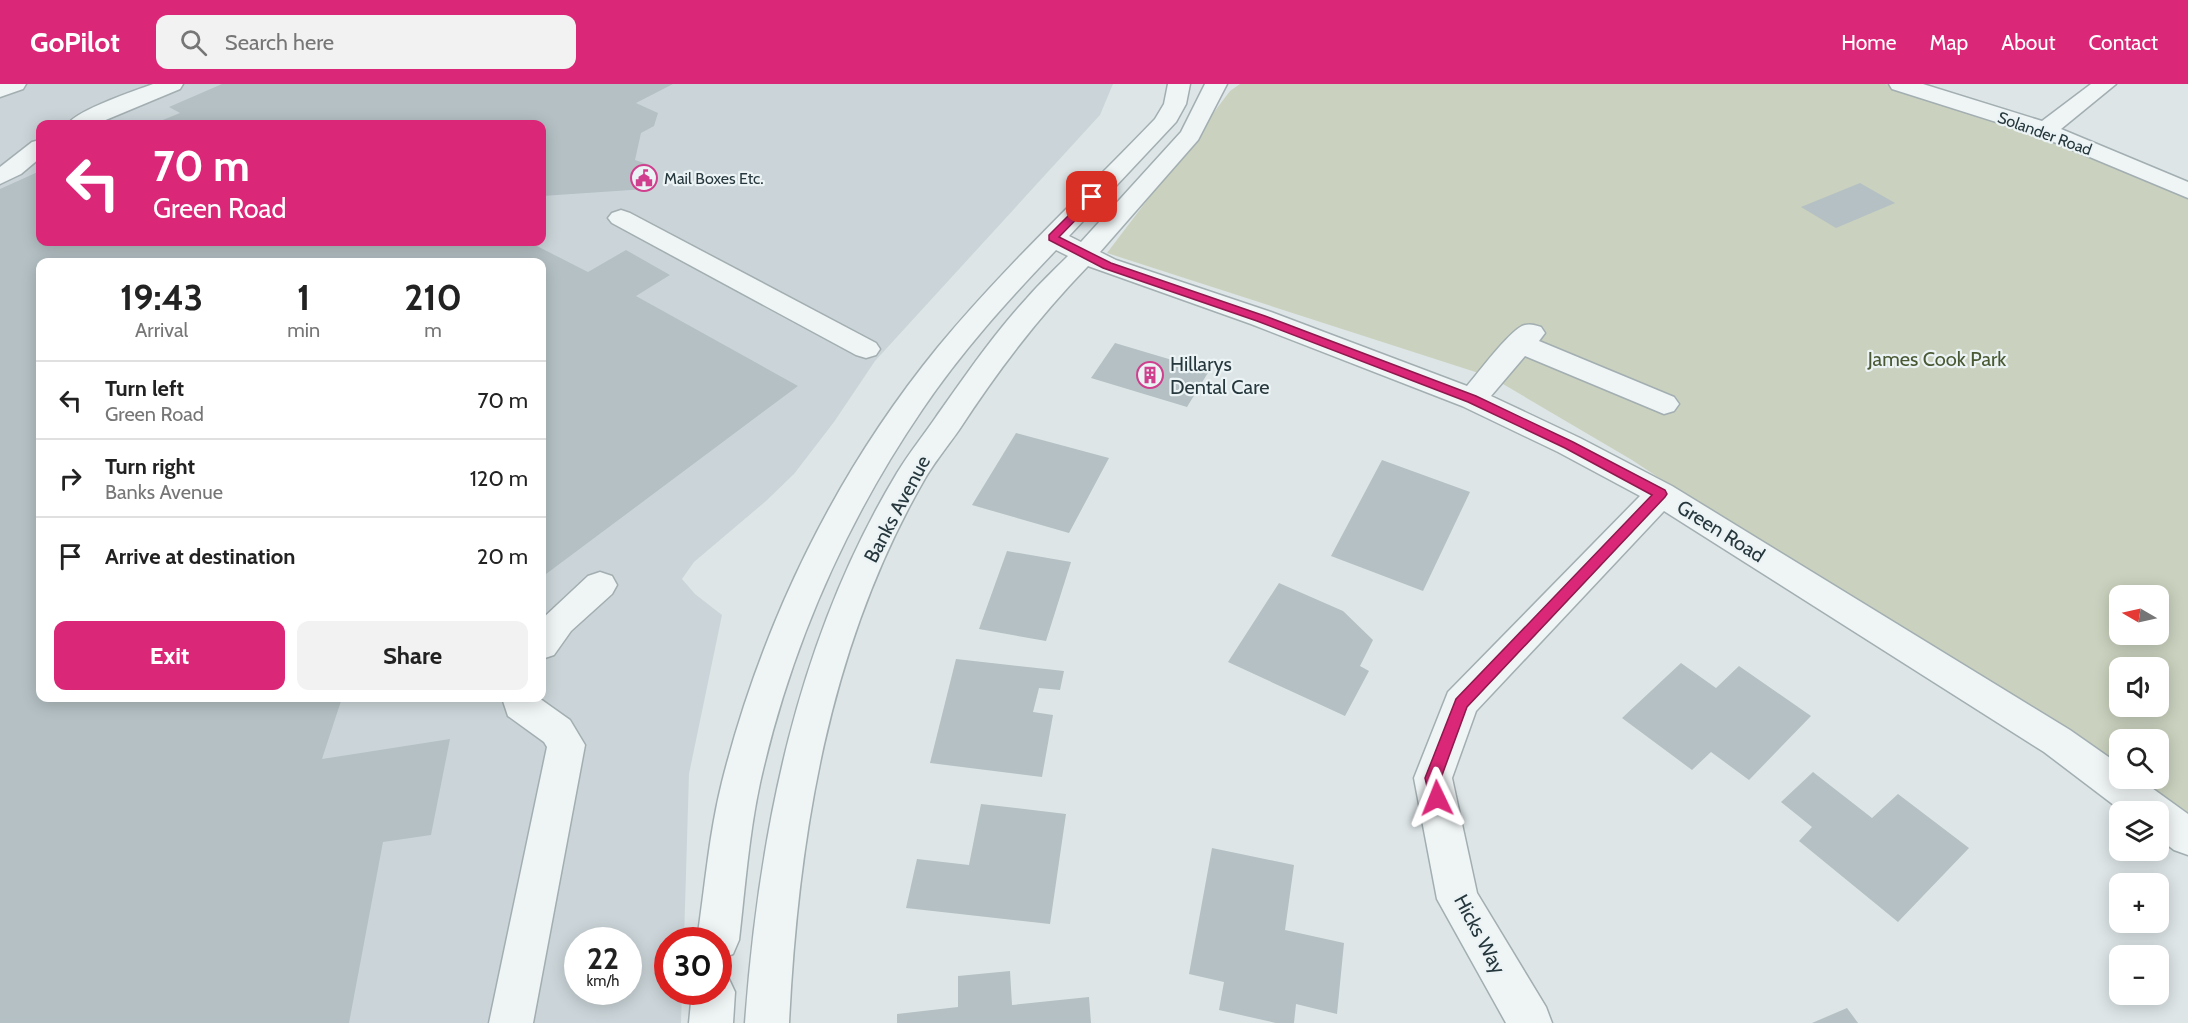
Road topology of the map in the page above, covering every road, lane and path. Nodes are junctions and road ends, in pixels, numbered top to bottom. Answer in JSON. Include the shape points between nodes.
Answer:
{"nodes":[{"id":1,"x":15,"y":84,"type":"edge"},
{"id":2,"x":172,"y":84,"type":"edge"},
{"id":3,"x":1179,"y":84,"type":"edge"},
{"id":4,"x":1216,"y":84,"type":"edge"},
{"id":5,"x":1900,"y":84,"type":"edge"},
{"id":6,"x":2105,"y":84,"type":"edge"},
{"id":7,"x":0,"y":90,"type":"edge"},
{"id":8,"x":88,"y":120,"type":"edge"},
{"id":9,"x":2045,"y":130,"type":"junction"},
{"id":10,"x":36,"y":150,"type":"edge"},
{"id":11,"x":0,"y":177,"type":"edge"},
{"id":12,"x":2188,"y":191,"type":"edge"},
{"id":13,"x":621,"y":218,"type":"dead end"},
{"id":14,"x":1053,"y":238,"type":"junction"},
{"id":15,"x":1084,"y":254,"type":"junction"},
{"id":16,"x":866,"y":349,"type":"dead end"},
{"id":17,"x":1472,"y":399,"type":"junction"},
{"id":18,"x":1664,"y":404,"type":"dead end"},
{"id":19,"x":1661,"y":494,"type":"junction"},
{"id":20,"x":600,"y":585,"type":"dead end"},
{"id":21,"x":546,"y":639,"type":"edge"},
{"id":22,"x":521,"y":702,"type":"edge"},
{"id":23,"x":2139,"y":801,"type":"edge"},
{"id":24,"x":2169,"y":823,"type":"edge"},
{"id":25,"x":2188,"y":837,"type":"edge"},
{"id":26,"x":720,"y":927,"type":"edge"},
{"id":27,"x":712,"y":1005,"type":"edge"},
{"id":28,"x":511,"y":1023,"type":"edge"},
{"id":29,"x":711,"y":1023,"type":"edge"},
{"id":30,"x":767,"y":1023,"type":"edge"},
{"id":31,"x":1530,"y":1023,"type":"edge"}],
"edges":[{"from":1,"to":7,"type":"street"},
{"from":2,"to":8,"type":"street"},
{"from":3,"to":14,"type":"street","name":"Banks Avenue","via":[[1175,104],[1165,122]]},
{"from":4,"to":15,"type":"street","name":"Banks Avenue","via":[[1190,135]]},
{"from":5,"to":9,"type":"street","name":"Solander Road"},
{"from":6,"to":9,"type":"street"},
{"from":9,"to":12,"type":"street","name":"Solander Road"},
{"from":10,"to":11,"type":"street"},
{"from":13,"to":16,"type":"street"},
{"from":14,"to":15,"type":"street","name":"Green Road"},
{"from":14,"to":26,"type":"street","name":"Banks Avenue","via":[[949,353],[907,410],[866,471],[799,603],[773,669],[741,784]]},
{"from":15,"to":17,"type":"street","name":"Green Road","via":[[1107,266],[1261,318]]},
{"from":15,"to":30,"type":"street","name":"Banks Avenue","via":[[1025,317],[979,376],[908,481],[849,605],[800,765],[769,964]]},
{"from":17,"to":18,"type":"street","via":[[1525,338]]},
{"from":17,"to":19,"type":"street","name":"Green Road"},
{"from":19,"to":23,"type":"street","name":"Green Road","via":[[2057,741]]},
{"from":19,"to":31,"type":"street","name":"Hicks Way","via":[[1461,703],[1433,778],[1458,899]]},
{"from":20,"to":21,"type":"street","via":[[559,621]]},
{"from":22,"to":28,"type":"street","via":[[557,731],[566,745]]},
{"from":24,"to":25,"type":"street"},
{"from":27,"to":29,"type":"street"}]}
